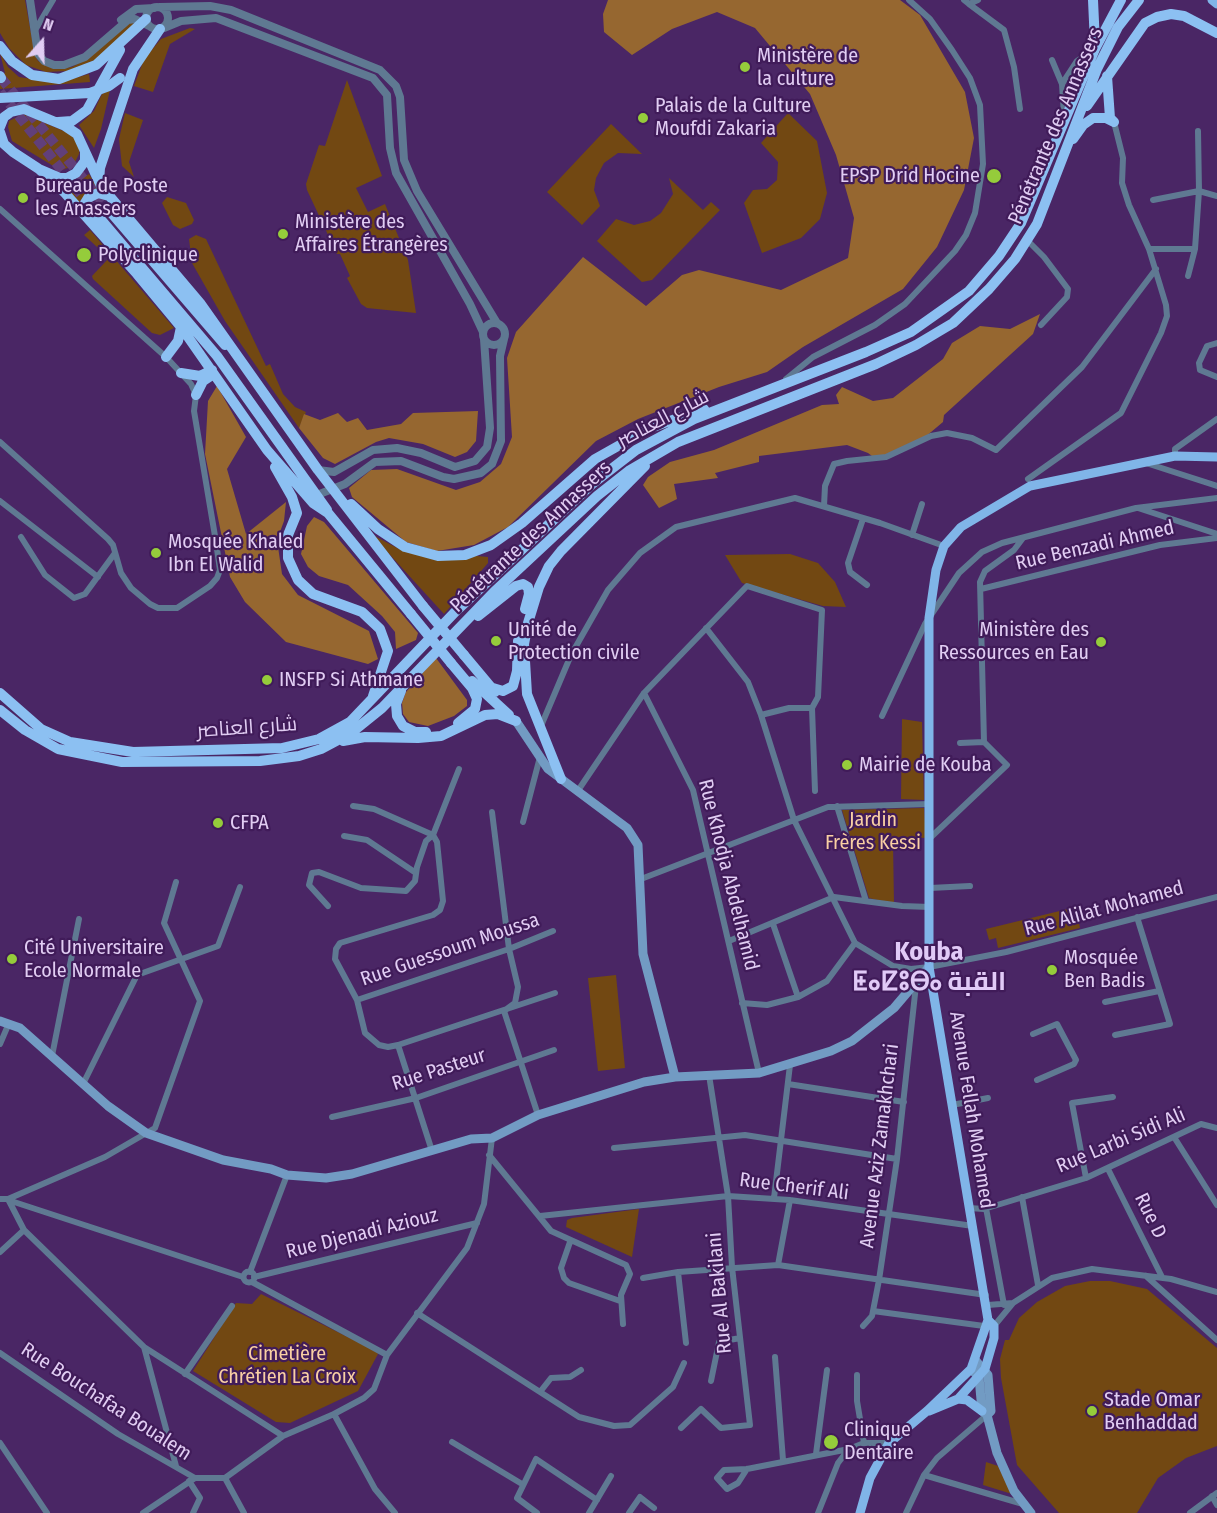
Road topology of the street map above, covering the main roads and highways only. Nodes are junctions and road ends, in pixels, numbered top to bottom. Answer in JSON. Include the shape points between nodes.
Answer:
{"nodes":[{"id":1,"x":1093,"y":0,"type":"edge"},
{"id":2,"x":1121,"y":0,"type":"edge"},
{"id":3,"x":1139,"y":0,"type":"edge"},
{"id":4,"x":1212,"y":0,"type":"edge"},
{"id":5,"x":1217,"y":4,"type":"edge"},
{"id":6,"x":146,"y":22,"type":"road end"},
{"id":7,"x":1217,"y":33,"type":"edge"},
{"id":8,"x":128,"y":37,"type":"junction"},
{"id":9,"x":0,"y":46,"type":"edge"},
{"id":10,"x":1095,"y":49,"type":"junction"},
{"id":11,"x":1107,"y":76,"type":"junction"},
{"id":12,"x":0,"y":98,"type":"edge"},
{"id":13,"x":11,"y":112,"type":"junction"},
{"id":14,"x":0,"y":118,"type":"edge"},
{"id":15,"x":56,"y":122,"type":"junction"},
{"id":16,"x":1074,"y":126,"type":"junction"},
{"id":17,"x":0,"y":127,"type":"edge"},
{"id":18,"x":0,"y":132,"type":"edge"},
{"id":19,"x":1068,"y":146,"type":"junction"},
{"id":20,"x":0,"y":148,"type":"edge"},
{"id":21,"x":105,"y":151,"type":"junction"},
{"id":22,"x":13,"y":152,"type":"junction"},
{"id":23,"x":85,"y":165,"type":"junction"},
{"id":24,"x":39,"y":169,"type":"junction"},
{"id":25,"x":99,"y":182,"type":"junction"},
{"id":26,"x":109,"y":195,"type":"junction"},
{"id":27,"x":108,"y":209,"type":"tunnel mouth"},
{"id":28,"x":92,"y":216,"type":"junction"},
{"id":29,"x":181,"y":327,"type":"junction"},
{"id":30,"x":166,"y":357,"type":"road end"},
{"id":31,"x":250,"y":371,"type":"junction"},
{"id":32,"x":213,"y":372,"type":"junction"},
{"id":33,"x":181,"y":373,"type":"road end"},
{"id":34,"x":196,"y":395,"type":"road end"},
{"id":35,"x":735,"y":402,"type":"junction"},
{"id":36,"x":254,"y":408,"type":"junction"},
{"id":37,"x":267,"y":450,"type":"junction"},
{"id":38,"x":659,"y":452,"type":"junction"},
{"id":39,"x":1217,"y":457,"type":"edge"},
{"id":40,"x":332,"y":488,"type":"junction"},
{"id":41,"x":328,"y":513,"type":"junction"},
{"id":42,"x":456,"y":632,"type":"junction"},
{"id":43,"x":452,"y":663,"type":"junction"},
{"id":44,"x":406,"y":681,"type":"junction"},
{"id":45,"x":493,"y":688,"type":"junction"},
{"id":46,"x":0,"y":693,"type":"edge"},
{"id":47,"x":372,"y":701,"type":"junction"},
{"id":48,"x":0,"y":710,"type":"edge"},
{"id":49,"x":516,"y":722,"type":"junction"},
{"id":50,"x":328,"y":745,"type":"junction"},
{"id":51,"x":564,"y":782,"type":"junction"},
{"id":52,"x":929,"y":967,"type":"junction"},
{"id":53,"x":5,"y":1022,"type":"edge"},
{"id":54,"x":675,"y":1077,"type":"junction"},
{"id":55,"x":989,"y":1324,"type":"junction"},
{"id":56,"x":973,"y":1365,"type":"junction"},
{"id":57,"x":982,"y":1373,"type":"junction"},
{"id":58,"x":958,"y":1399,"type":"junction"},
{"id":59,"x":927,"y":1412,"type":"junction"},
{"id":60,"x":985,"y":1413,"type":"junction"},
{"id":61,"x":860,"y":1513,"type":"edge"},
{"id":62,"x":1031,"y":1513,"type":"edge"}],
"edges":[{"from":1,"to":10,"type":"highway"},
{"from":2,"to":10,"type":"highway","name":"شارع العناصر"},
{"from":3,"to":16,"type":"highway","name":"Pénétrante des Annassers","via":[[1118,27]]},
{"from":4,"to":5,"type":"main road"},
{"from":6,"to":8,"type":"highway"},
{"from":7,"to":11,"type":"highway","via":[[1184,16],[1157,16],[1144,23]]},
{"from":8,"to":9,"type":"highway","via":[[96,66],[59,79],[32,75],[12,61]]},
{"from":8,"to":15,"type":"highway","via":[[87,110],[72,121]]},
{"from":10,"to":35,"type":"highway","name":"شارع العناصر","via":[[1021,223],[969,291],[911,332]]},
{"from":11,"to":16,"type":"highway"},
{"from":11,"to":19,"type":"highway","via":[[1110,118],[1114,122],[1094,118],[1083,125]]},
{"from":12,"to":21,"type":"highway","bridge":true,"via":[[90,93],[109,86],[160,31],[133,69]]},
{"from":13,"to":14,"type":"main road"},
{"from":13,"to":15,"type":"highway","via":[[24,109]]},
{"from":13,"to":17,"type":"highway"},
{"from":15,"to":23,"type":"highway","via":[[77,134],[85,149]]},
{"from":16,"to":19,"type":"highway","name":"Pénétrante des Annassers"},
{"from":18,"to":22,"type":"highway","via":[[4,144]]},
{"from":19,"to":38,"type":"highway","name":"Pénétrante des Annassers","via":[[1027,240],[989,289],[952,322],[876,364]]},
{"from":20,"to":22,"type":"main road"},
{"from":21,"to":23,"type":"highway"},
{"from":21,"to":25,"type":"highway"},
{"from":22,"to":24,"type":"highway"},
{"from":23,"to":24,"type":"highway","via":[[68,178]]},
{"from":23,"to":25,"type":"highway"},
{"from":24,"to":28,"type":"highway"},
{"from":25,"to":26,"type":"highway"},
{"from":26,"to":28,"type":"highway","via":[[98,193],[88,198],[85,203]]},
{"from":26,"to":31,"type":"highway","via":[[200,303]]},
{"from":27,"to":31,"type":"highway","via":[[202,322]]},
{"from":28,"to":29,"type":"highway"},
{"from":28,"to":36,"type":"highway","via":[[217,356]]},
{"from":29,"to":30,"type":"highway","via":[[178,341]]},
{"from":29,"to":32,"type":"highway"},
{"from":31,"to":40,"type":"highway"},
{"from":32,"to":33,"type":"highway","via":[[200,376]]},
{"from":32,"to":34,"type":"highway"},
{"from":32,"to":37,"type":"highway"},
{"from":35,"to":40,"type":"highway","via":[[680,416],[619,445],[595,459],[491,545],[465,555],[438,556],[405,547]]},
{"from":35,"to":47,"type":"highway","name":"شارع العناصر","via":[[636,450],[592,484],[456,611]]},
{"from":36,"to":37,"type":"highway"},
{"from":36,"to":41,"type":"highway"},
{"from":37,"to":41,"type":"highway","via":[[313,503]]},
{"from":37,"to":47,"type":"highway","via":[[297,513],[288,535],[288,558],[298,580],[313,594],[362,612],[380,629],[388,651]]},
{"from":38,"to":42,"type":"highway","name":"Pénétrante des Annassers","via":[[597,496]]},
{"from":38,"to":51,"type":"highway","via":[[561,551],[539,586],[524,644],[526,694]]},
{"from":39,"to":52,"type":"main road","name":"Avenue Fellah Mohamed","via":[[1174,456],[1030,486],[961,527],[944,546],[929,618]]},
{"from":40,"to":45,"type":"highway","bridge":true,"via":[[423,606]]},
{"from":41,"to":43,"type":"highway","bridge":true},
{"from":42,"to":44,"type":"highway","name":"Pénétrante des Annassers"},
{"from":42,"to":45,"type":"highway","via":[[516,586],[528,587],[515,679],[510,689]]},
{"from":43,"to":44,"type":"highway","via":[[477,699],[475,709],[463,721],[430,732],[415,732],[403,726],[396,704]]},
{"from":43,"to":49,"type":"highway"},
{"from":44,"to":50,"type":"highway","name":"Pénétrante des Annassers","via":[[351,733]]},
{"from":45,"to":49,"type":"highway"},
{"from":46,"to":47,"type":"highway","name":"شارع العناصر","via":[[41,729],[70,742],[133,752],[282,748],[319,739],[350,722]]},
{"from":48,"to":50,"type":"highway","name":"Pénétrante des Annassers","via":[[58,749],[122,762],[260,760],[299,756]]},
{"from":49,"to":50,"type":"highway","via":[[498,714],[485,715],[441,735],[365,737]]},
{"from":49,"to":51,"type":"main road","via":[[548,769]]},
{"from":51,"to":54,"type":"main road","via":[[627,828],[638,845],[643,954]]},
{"from":52,"to":54,"type":"main road","via":[[894,1008],[852,1041],[759,1073]]},
{"from":52,"to":55,"type":"main road","name":"Avenue Fellah Mohamed"},
{"from":53,"to":54,"type":"main road","via":[[20,1028],[108,1106],[146,1133],[224,1160],[287,1175],[326,1178],[471,1139],[492,1138],[538,1114],[644,1082]]},
{"from":55,"to":56,"type":"main road"},
{"from":55,"to":57,"type":"main road","via":[[993,1344]]},
{"from":56,"to":57,"type":"main road"},
{"from":56,"to":59,"type":"main road"},
{"from":57,"to":58,"type":"main road"},
{"from":57,"to":60,"type":"main road"},
{"from":58,"to":59,"type":"main road"},
{"from":58,"to":60,"type":"main road","via":[[967,1400]]},
{"from":59,"to":61,"type":"main road","via":[[889,1443],[870,1478]]},
{"from":60,"to":62,"type":"main road","via":[[997,1453]]}]}
